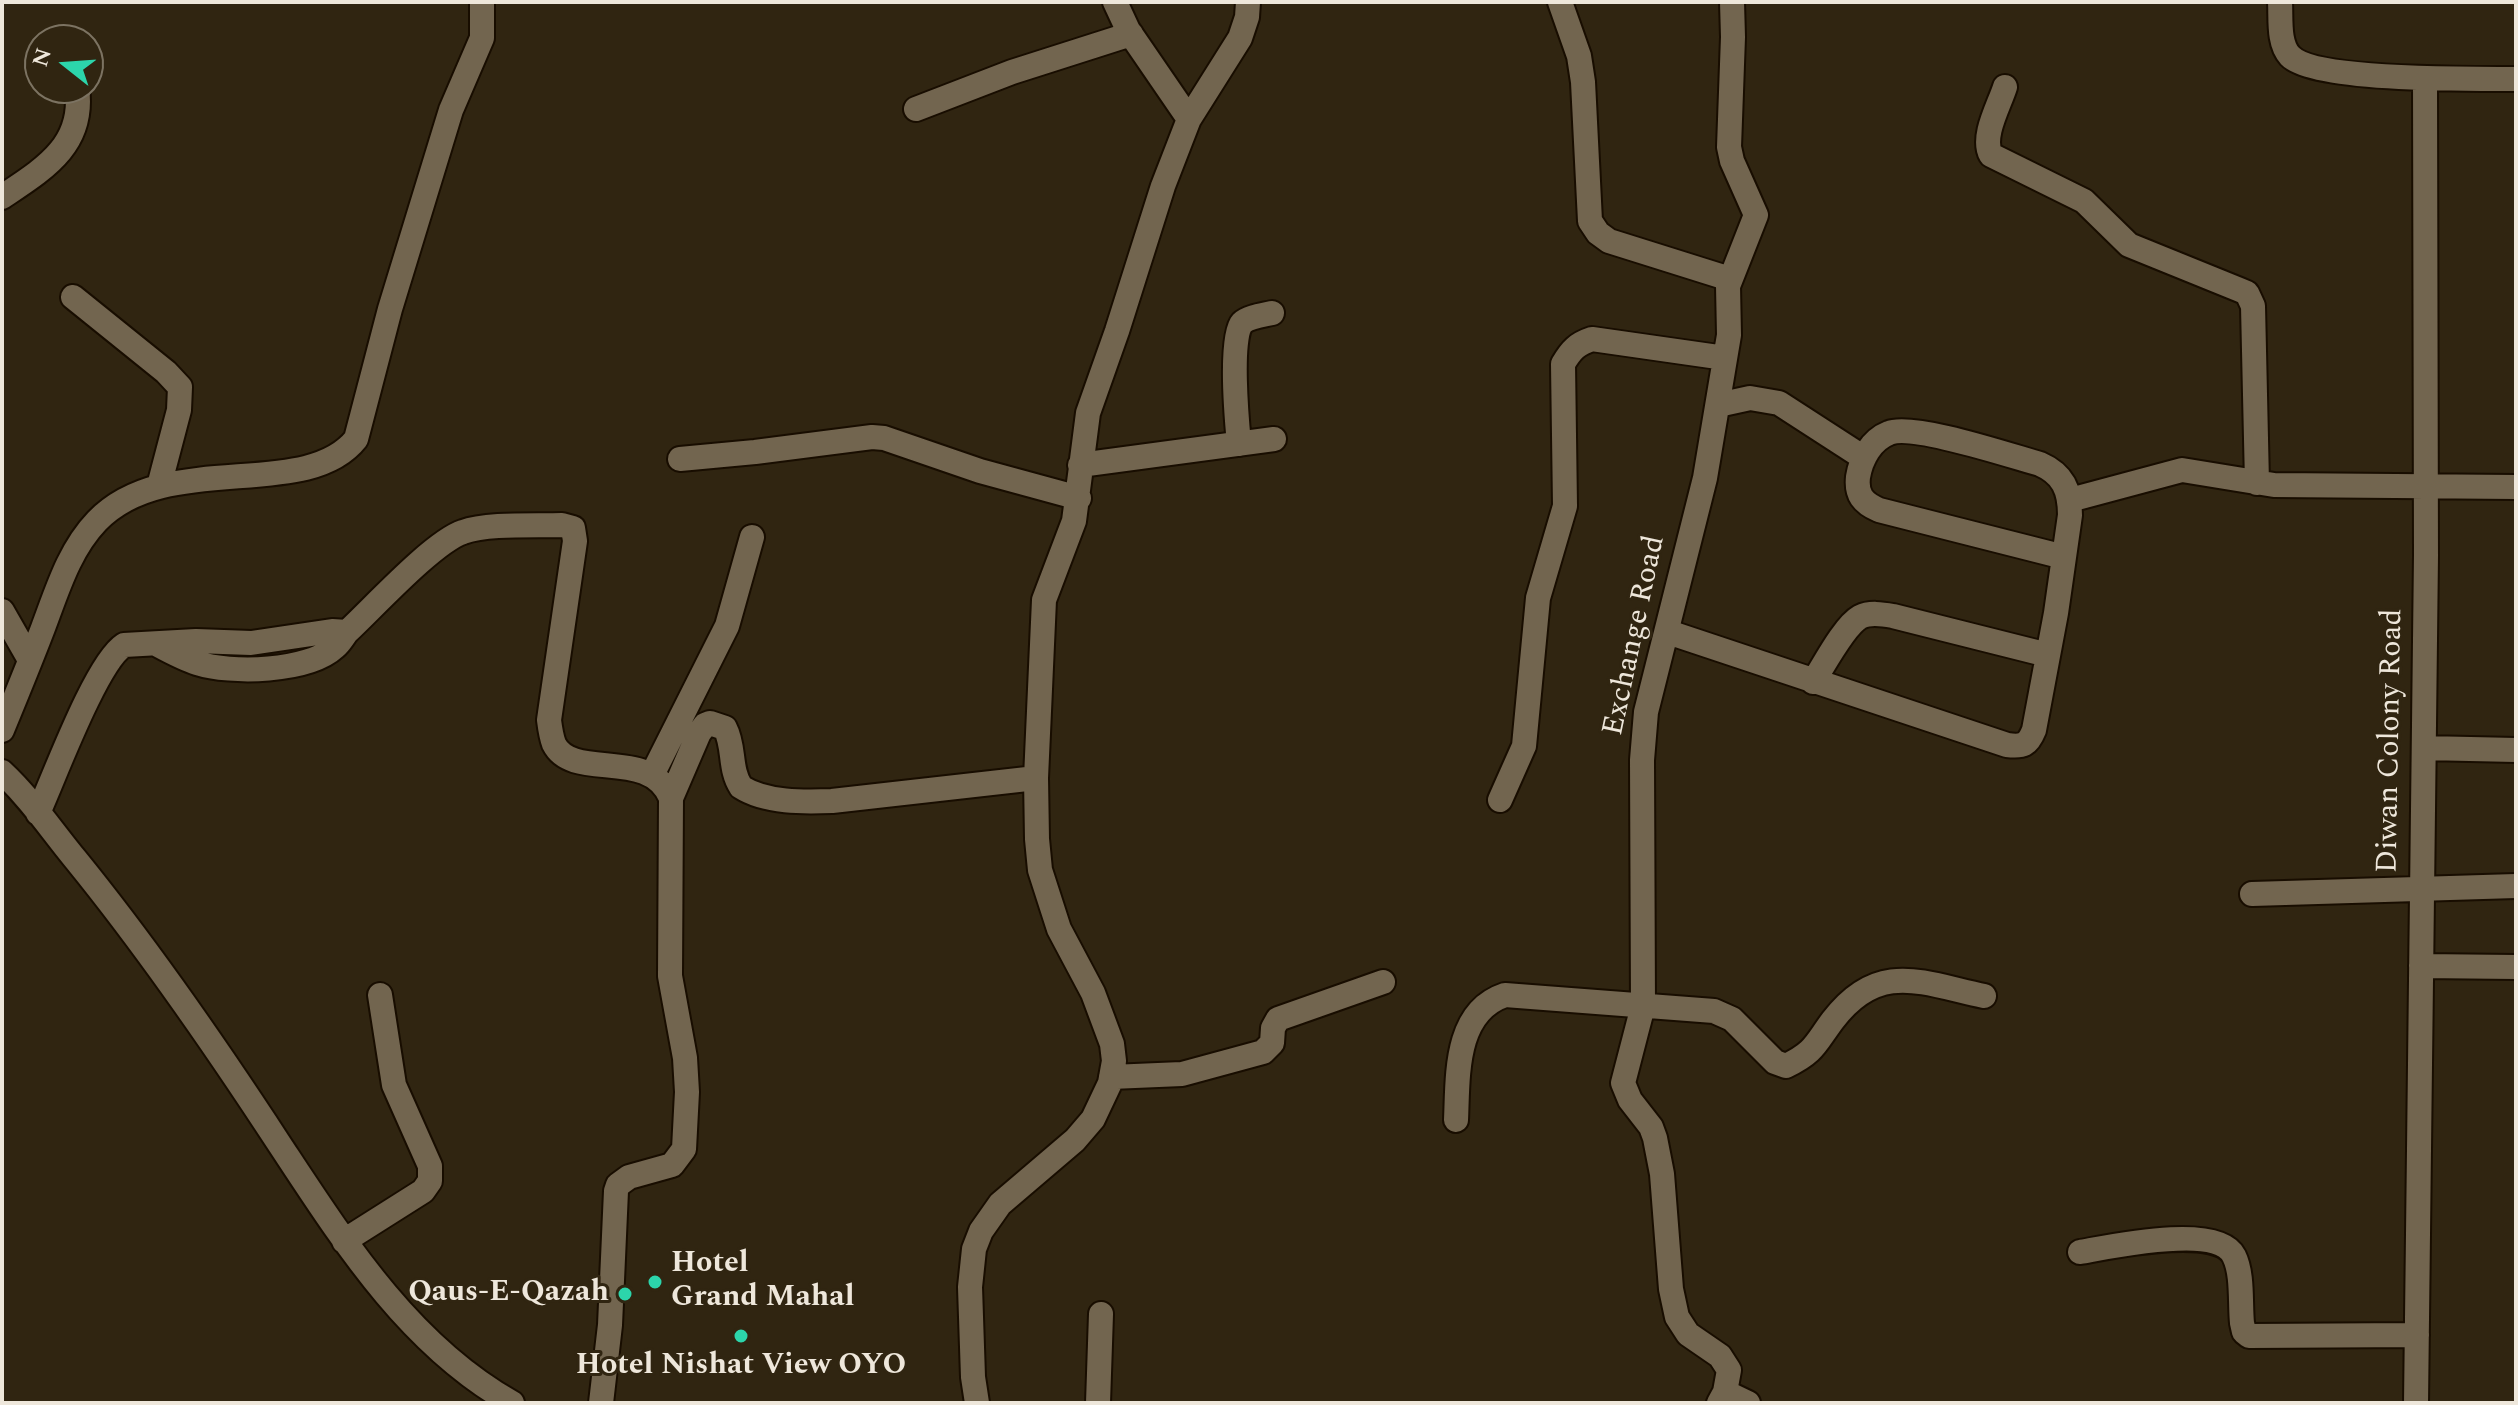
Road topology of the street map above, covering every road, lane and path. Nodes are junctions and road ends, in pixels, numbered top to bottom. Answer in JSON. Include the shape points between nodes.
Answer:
{"nodes":[{"id":1,"x":482,"y":2,"type":"edge"},
{"id":2,"x":1115,"y":2,"type":"edge"},
{"id":3,"x":1248,"y":2,"type":"edge"},
{"id":4,"x":1560,"y":2,"type":"edge"},
{"id":5,"x":1732,"y":2,"type":"edge"},
{"id":6,"x":2280,"y":2,"type":"edge"},
{"id":7,"x":1131,"y":34,"type":"junction"},
{"id":8,"x":2425,"y":79,"type":"junction"},
{"id":9,"x":2516,"y":79,"type":"edge"},
{"id":10,"x":2005,"y":87,"type":"dead end"},
{"id":11,"x":78,"y":104,"type":"edge"},
{"id":12,"x":916,"y":109,"type":"dead end"},
{"id":13,"x":1189,"y":119,"type":"junction"},
{"id":14,"x":2,"y":197,"type":"edge"},
{"id":15,"x":1730,"y":279,"type":"junction"},
{"id":16,"x":73,"y":297,"type":"dead end"},
{"id":17,"x":1272,"y":313,"type":"dead end"},
{"id":18,"x":1725,"y":358,"type":"junction"},
{"id":19,"x":1718,"y":405,"type":"junction"},
{"id":20,"x":1274,"y":439,"type":"dead end"},
{"id":21,"x":1239,"y":444,"type":"junction"},
{"id":22,"x":1864,"y":458,"type":"junction"},
{"id":23,"x":680,"y":459,"type":"dead end"},
{"id":24,"x":1080,"y":465,"type":"junction"},
{"id":25,"x":2257,"y":483,"type":"junction"},
{"id":26,"x":2425,"y":485,"type":"junction"},
{"id":27,"x":159,"y":486,"type":"junction"},
{"id":28,"x":2516,"y":487,"type":"edge"},
{"id":29,"x":1079,"y":498,"type":"junction"},
{"id":30,"x":2070,"y":500,"type":"junction"},
{"id":31,"x":752,"y":537,"type":"dead end"},
{"id":32,"x":2064,"y":557,"type":"junction"},
{"id":33,"x":2,"y":611,"type":"edge"},
{"id":34,"x":1668,"y":632,"type":"junction"},
{"id":35,"x":2048,"y":655,"type":"junction"},
{"id":36,"x":30,"y":660,"type":"junction"},
{"id":37,"x":1813,"y":682,"type":"junction"},
{"id":38,"x":2,"y":730,"type":"edge"},
{"id":39,"x":2424,"y":748,"type":"junction"},
{"id":40,"x":2516,"y":750,"type":"edge"},
{"id":41,"x":2,"y":772,"type":"edge"},
{"id":42,"x":652,"y":775,"type":"junction"},
{"id":43,"x":1036,"y":778,"type":"junction"},
{"id":44,"x":671,"y":798,"type":"junction"},
{"id":45,"x":1500,"y":800,"type":"dead end"},
{"id":46,"x":38,"y":813,"type":"junction"},
{"id":47,"x":2516,"y":886,"type":"edge"},
{"id":48,"x":2422,"y":888,"type":"junction"},
{"id":49,"x":2252,"y":894,"type":"dead end"},
{"id":50,"x":2421,"y":966,"type":"junction"},
{"id":51,"x":2516,"y":967,"type":"edge"},
{"id":52,"x":1383,"y":982,"type":"dead end"},
{"id":53,"x":380,"y":995,"type":"dead end"},
{"id":54,"x":1984,"y":996,"type":"dead end"},
{"id":55,"x":1643,"y":1006,"type":"junction"},
{"id":56,"x":1111,"y":1077,"type":"junction"},
{"id":57,"x":1456,"y":1120,"type":"dead end"},
{"id":58,"x":344,"y":1241,"type":"junction"},
{"id":59,"x":2080,"y":1252,"type":"dead end"},
{"id":60,"x":1101,"y":1314,"type":"dead end"},
{"id":61,"x":2417,"y":1335,"type":"junction"},
{"id":62,"x":1722,"y":1397,"type":"edge"},
{"id":63,"x":512,"y":1403,"type":"edge"},
{"id":64,"x":601,"y":1403,"type":"edge"},
{"id":65,"x":977,"y":1403,"type":"edge"},
{"id":66,"x":1098,"y":1403,"type":"edge"},
{"id":67,"x":1748,"y":1403,"type":"edge"},
{"id":68,"x":2416,"y":1403,"type":"edge"}],
"edges":[{"from":1,"to":27,"type":"street","via":[[482,38],[451,110],[356,439],[346,452],[316,466]]},
{"from":2,"to":7,"type":"street"},
{"from":3,"to":13,"type":"street","via":[[1240,38]]},
{"from":4,"to":15,"type":"street","via":[[1583,82],[1590,221],[1609,241]]},
{"from":5,"to":15,"type":"street","name":"Exchange Road","via":[[1729,147],[1756,215]]},
{"from":6,"to":8,"type":"street","via":[[2284,47],[2299,63]]},
{"from":7,"to":12,"type":"street"},
{"from":7,"to":13,"type":"street"},
{"from":8,"to":9,"type":"street"},
{"from":8,"to":26,"type":"street","name":"Diwan Colony Road"},
{"from":10,"to":25,"type":"street","via":[[1989,136],[1991,155],[2084,201],[2129,245],[2250,298]]},
{"from":11,"to":14,"type":"street","via":[[79,115],[62,149]]},
{"from":13,"to":24,"type":"street","via":[[1095,389]]},
{"from":15,"to":18,"type":"street","name":"Exchange Road"},
{"from":16,"to":27,"type":"street","via":[[180,387]]},
{"from":17,"to":21,"type":"street","via":[[1246,320],[1239,328]]},
{"from":18,"to":19,"type":"street","name":"Exchange Road"},
{"from":18,"to":45,"type":"street","via":[[1592,339],[1579,343],[1563,364],[1565,506],[1538,598],[1524,746]]},
{"from":19,"to":22,"type":"street","via":[[1750,398],[1779,403]]},
{"from":19,"to":34,"type":"street","name":"Exchange Road"},
{"from":20,"to":21,"type":"street"},
{"from":21,"to":24,"type":"street"},
{"from":22,"to":30,"type":"street","via":[[1890,433],[1915,431],[2052,469]]},
{"from":22,"to":32,"type":"street","via":[[1858,483],[1865,504]]},
{"from":23,"to":29,"type":"street","via":[[884,438]]},
{"from":24,"to":29,"type":"street"},
{"from":25,"to":26,"type":"street"},
{"from":25,"to":30,"type":"street","via":[[2182,470]]},
{"from":26,"to":28,"type":"street"},
{"from":26,"to":39,"type":"street","name":"Diwan Colony Road"},
{"from":27,"to":36,"type":"street","via":[[118,503],[82,540]]},
{"from":29,"to":43,"type":"street","via":[[1044,600]]},
{"from":30,"to":32,"type":"street"},
{"from":31,"to":42,"type":"street","via":[[727,626]]},
{"from":32,"to":35,"type":"street"},
{"from":33,"to":36,"type":"street"},
{"from":34,"to":37,"type":"street"},
{"from":34,"to":55,"type":"street","name":"Exchange Road","via":[[1644,734]]},
{"from":35,"to":37,"type":"street","via":[[1868,614],[1849,628]]},
{"from":35,"to":37,"type":"street","via":[[2034,730],[2022,746]]},
{"from":36,"to":38,"type":"street"},
{"from":39,"to":40,"type":"street"},
{"from":39,"to":48,"type":"street","name":"Diwan Colony Road"},
{"from":41,"to":46,"type":"street"},
{"from":42,"to":44,"type":"street","via":[[666,785]]},
{"from":42,"to":46,"type":"street","via":[[572,760],[555,746],[551,735],[573,528],[477,529],[434,550],[335,647],[319,656],[250,670],[198,663],[158,645],[129,643],[119,648],[107,662]]},
{"from":43,"to":44,"type":"street","via":[[832,801],[762,796],[741,787],[729,735],[710,723],[699,733]]},
{"from":43,"to":56,"type":"street","via":[[1037,839],[1047,899],[1112,1044]]},
{"from":44,"to":64,"type":"street","via":[[670,976],[685,1058],[685,1139],[680,1158],[672,1165],[618,1185]]},
{"from":46,"to":58,"type":"street","via":[[126,920]]},
{"from":47,"to":48,"type":"street"},
{"from":48,"to":49,"type":"street"},
{"from":48,"to":50,"type":"street","name":"Diwan Colony Road"},
{"from":50,"to":51,"type":"street"},
{"from":50,"to":61,"type":"street","name":"Diwan Colony Road"},
{"from":52,"to":56,"type":"street","via":[[1278,1019],[1272,1043],[1263,1052],[1182,1074]]},
{"from":53,"to":58,"type":"street","via":[[394,1085],[430,1166],[430,1181],[423,1191]]},
{"from":54,"to":55,"type":"street","via":[[1902,980],[1874,984],[1842,1009],[1809,1054],[1786,1066],[1723,1015]]},
{"from":55,"to":57,"type":"street","via":[[1496,998],[1464,1038],[1458,1057]]},
{"from":55,"to":62,"type":"street","name":"Exchange Road","via":[[1623,1083],[1655,1138],[1677,1317],[1688,1334],[1725,1361],[1729,1370]]},
{"from":56,"to":65,"type":"street","via":[[1093,1119],[1000,1204],[981,1231],[970,1270]]},
{"from":58,"to":63,"type":"street","via":[[417,1330]]},
{"from":59,"to":61,"type":"street","via":[[2179,1238],[2227,1248],[2237,1265],[2242,1323],[2249,1336]]},
{"from":60,"to":66,"type":"street"},
{"from":61,"to":68,"type":"street","name":"Diwan Colony Road"},
{"from":62,"to":67,"type":"street"}]}
